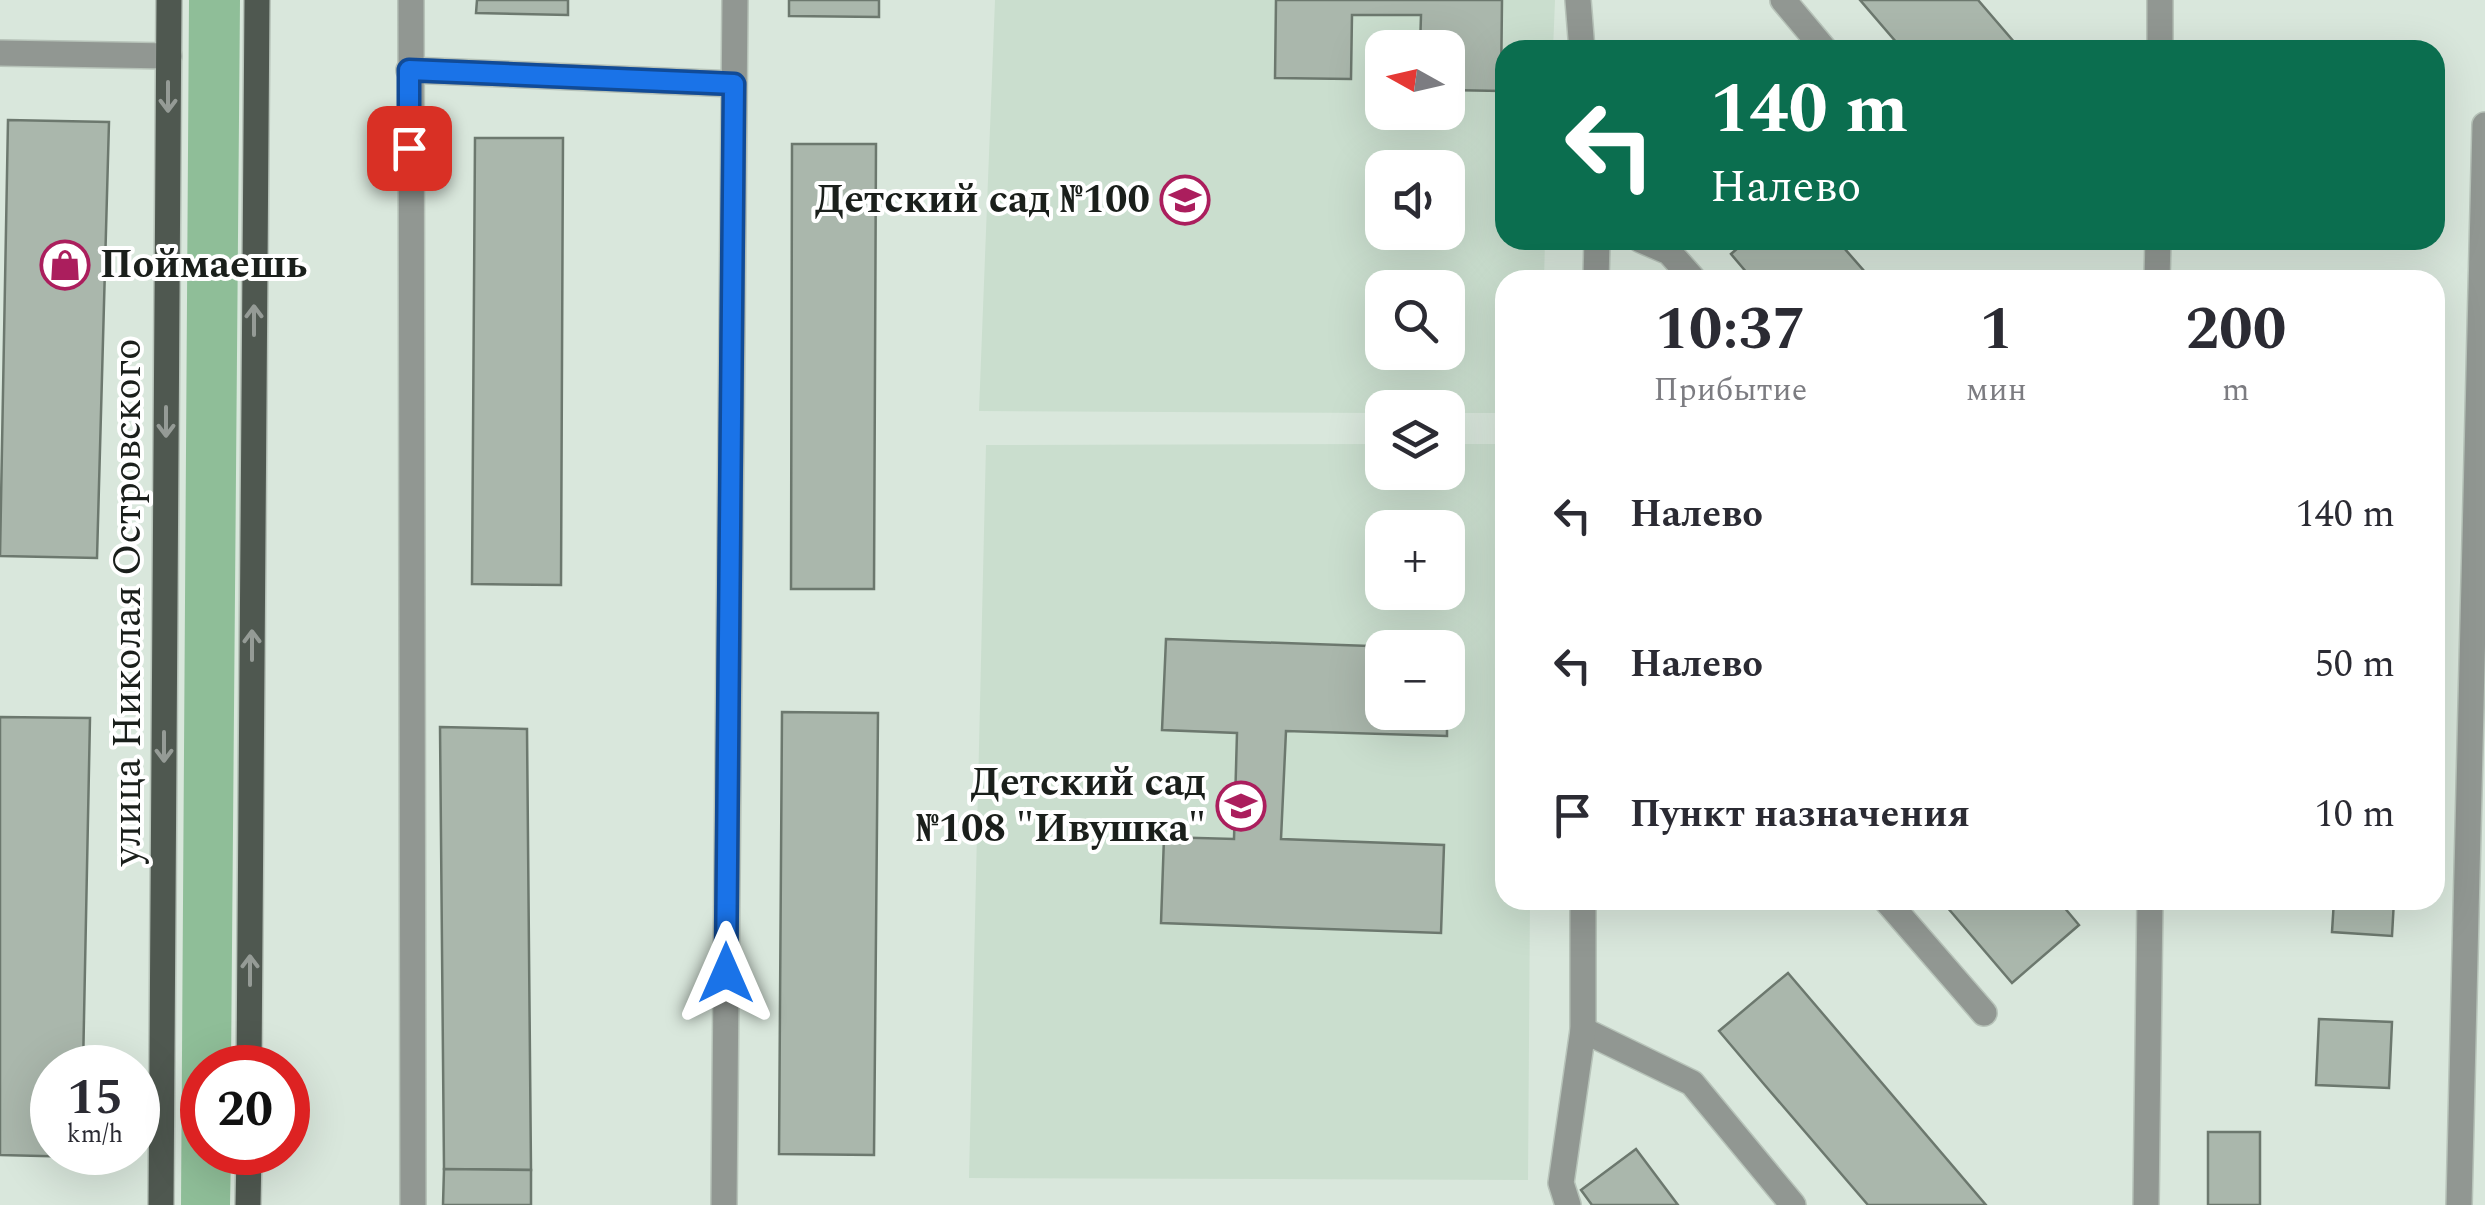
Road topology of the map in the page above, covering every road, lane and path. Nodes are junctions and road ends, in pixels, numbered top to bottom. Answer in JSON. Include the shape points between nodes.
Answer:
{"nodes":[{"id":1,"x":169,"y":0,"type":"edge"},
{"id":2,"x":257,"y":0,"type":"edge"},
{"id":3,"x":411,"y":0,"type":"edge"},
{"id":4,"x":735,"y":0,"type":"edge"},
{"id":5,"x":1578,"y":0,"type":"edge"},
{"id":6,"x":1783,"y":0,"type":"edge"},
{"id":7,"x":2160,"y":0,"type":"edge"},
{"id":8,"x":1581,"y":40,"type":"edge"},
{"id":9,"x":1817,"y":40,"type":"edge"},
{"id":10,"x":2160,"y":40,"type":"edge"},
{"id":11,"x":0,"y":54,"type":"edge"},
{"id":12,"x":168,"y":56,"type":"junction"},
{"id":13,"x":409,"y":70,"type":"junction"},
{"id":14,"x":734,"y":84,"type":"junction"},
{"id":15,"x":2484,"y":125,"type":"edge"},
{"id":16,"x":1664,"y":250,"type":"edge"},
{"id":17,"x":1685,"y":270,"type":"edge"},
{"id":18,"x":1583,"y":910,"type":"edge"},
{"id":19,"x":1895,"y":910,"type":"edge"},
{"id":20,"x":2150,"y":910,"type":"edge"},
{"id":21,"x":1984,"y":1013,"type":"dead end"},
{"id":22,"x":1583,"y":1030,"type":"junction"},
{"id":23,"x":249,"y":1045,"type":"edge"},
{"id":24,"x":249,"y":1175,"type":"edge"},
{"id":25,"x":161,"y":1205,"type":"edge"},
{"id":26,"x":248,"y":1205,"type":"edge"},
{"id":27,"x":413,"y":1205,"type":"edge"},
{"id":28,"x":724,"y":1205,"type":"edge"},
{"id":29,"x":1568,"y":1205,"type":"edge"},
{"id":30,"x":1793,"y":1205,"type":"edge"},
{"id":31,"x":2146,"y":1205,"type":"edge"},
{"id":32,"x":2459,"y":1205,"type":"edge"}],
"edges":[{"from":1,"to":12,"type":"main road","name":"улица Николая Островского"},
{"from":23,"to":2,"type":"main road","one_way":true},
{"from":3,"to":13,"type":"street"},
{"from":4,"to":14,"type":"street"},
{"from":5,"to":8,"type":"street"},
{"from":6,"to":9,"type":"street"},
{"from":7,"to":10,"type":"street"},
{"from":11,"to":12,"type":"street"},
{"from":12,"to":25,"type":"main road","name":"улица Николая Островского","one_way":true},
{"from":13,"to":14,"type":"street"},
{"from":13,"to":27,"type":"street"},
{"from":14,"to":28,"type":"street"},
{"from":15,"to":32,"type":"street"},
{"from":16,"to":17,"type":"street"},
{"from":18,"to":22,"type":"street"},
{"from":19,"to":21,"type":"street"},
{"from":20,"to":31,"type":"street"},
{"from":22,"to":29,"type":"street","via":[[1561,1183]]},
{"from":22,"to":30,"type":"street","via":[[1692,1083]]},
{"from":24,"to":26,"type":"main road"}]}
